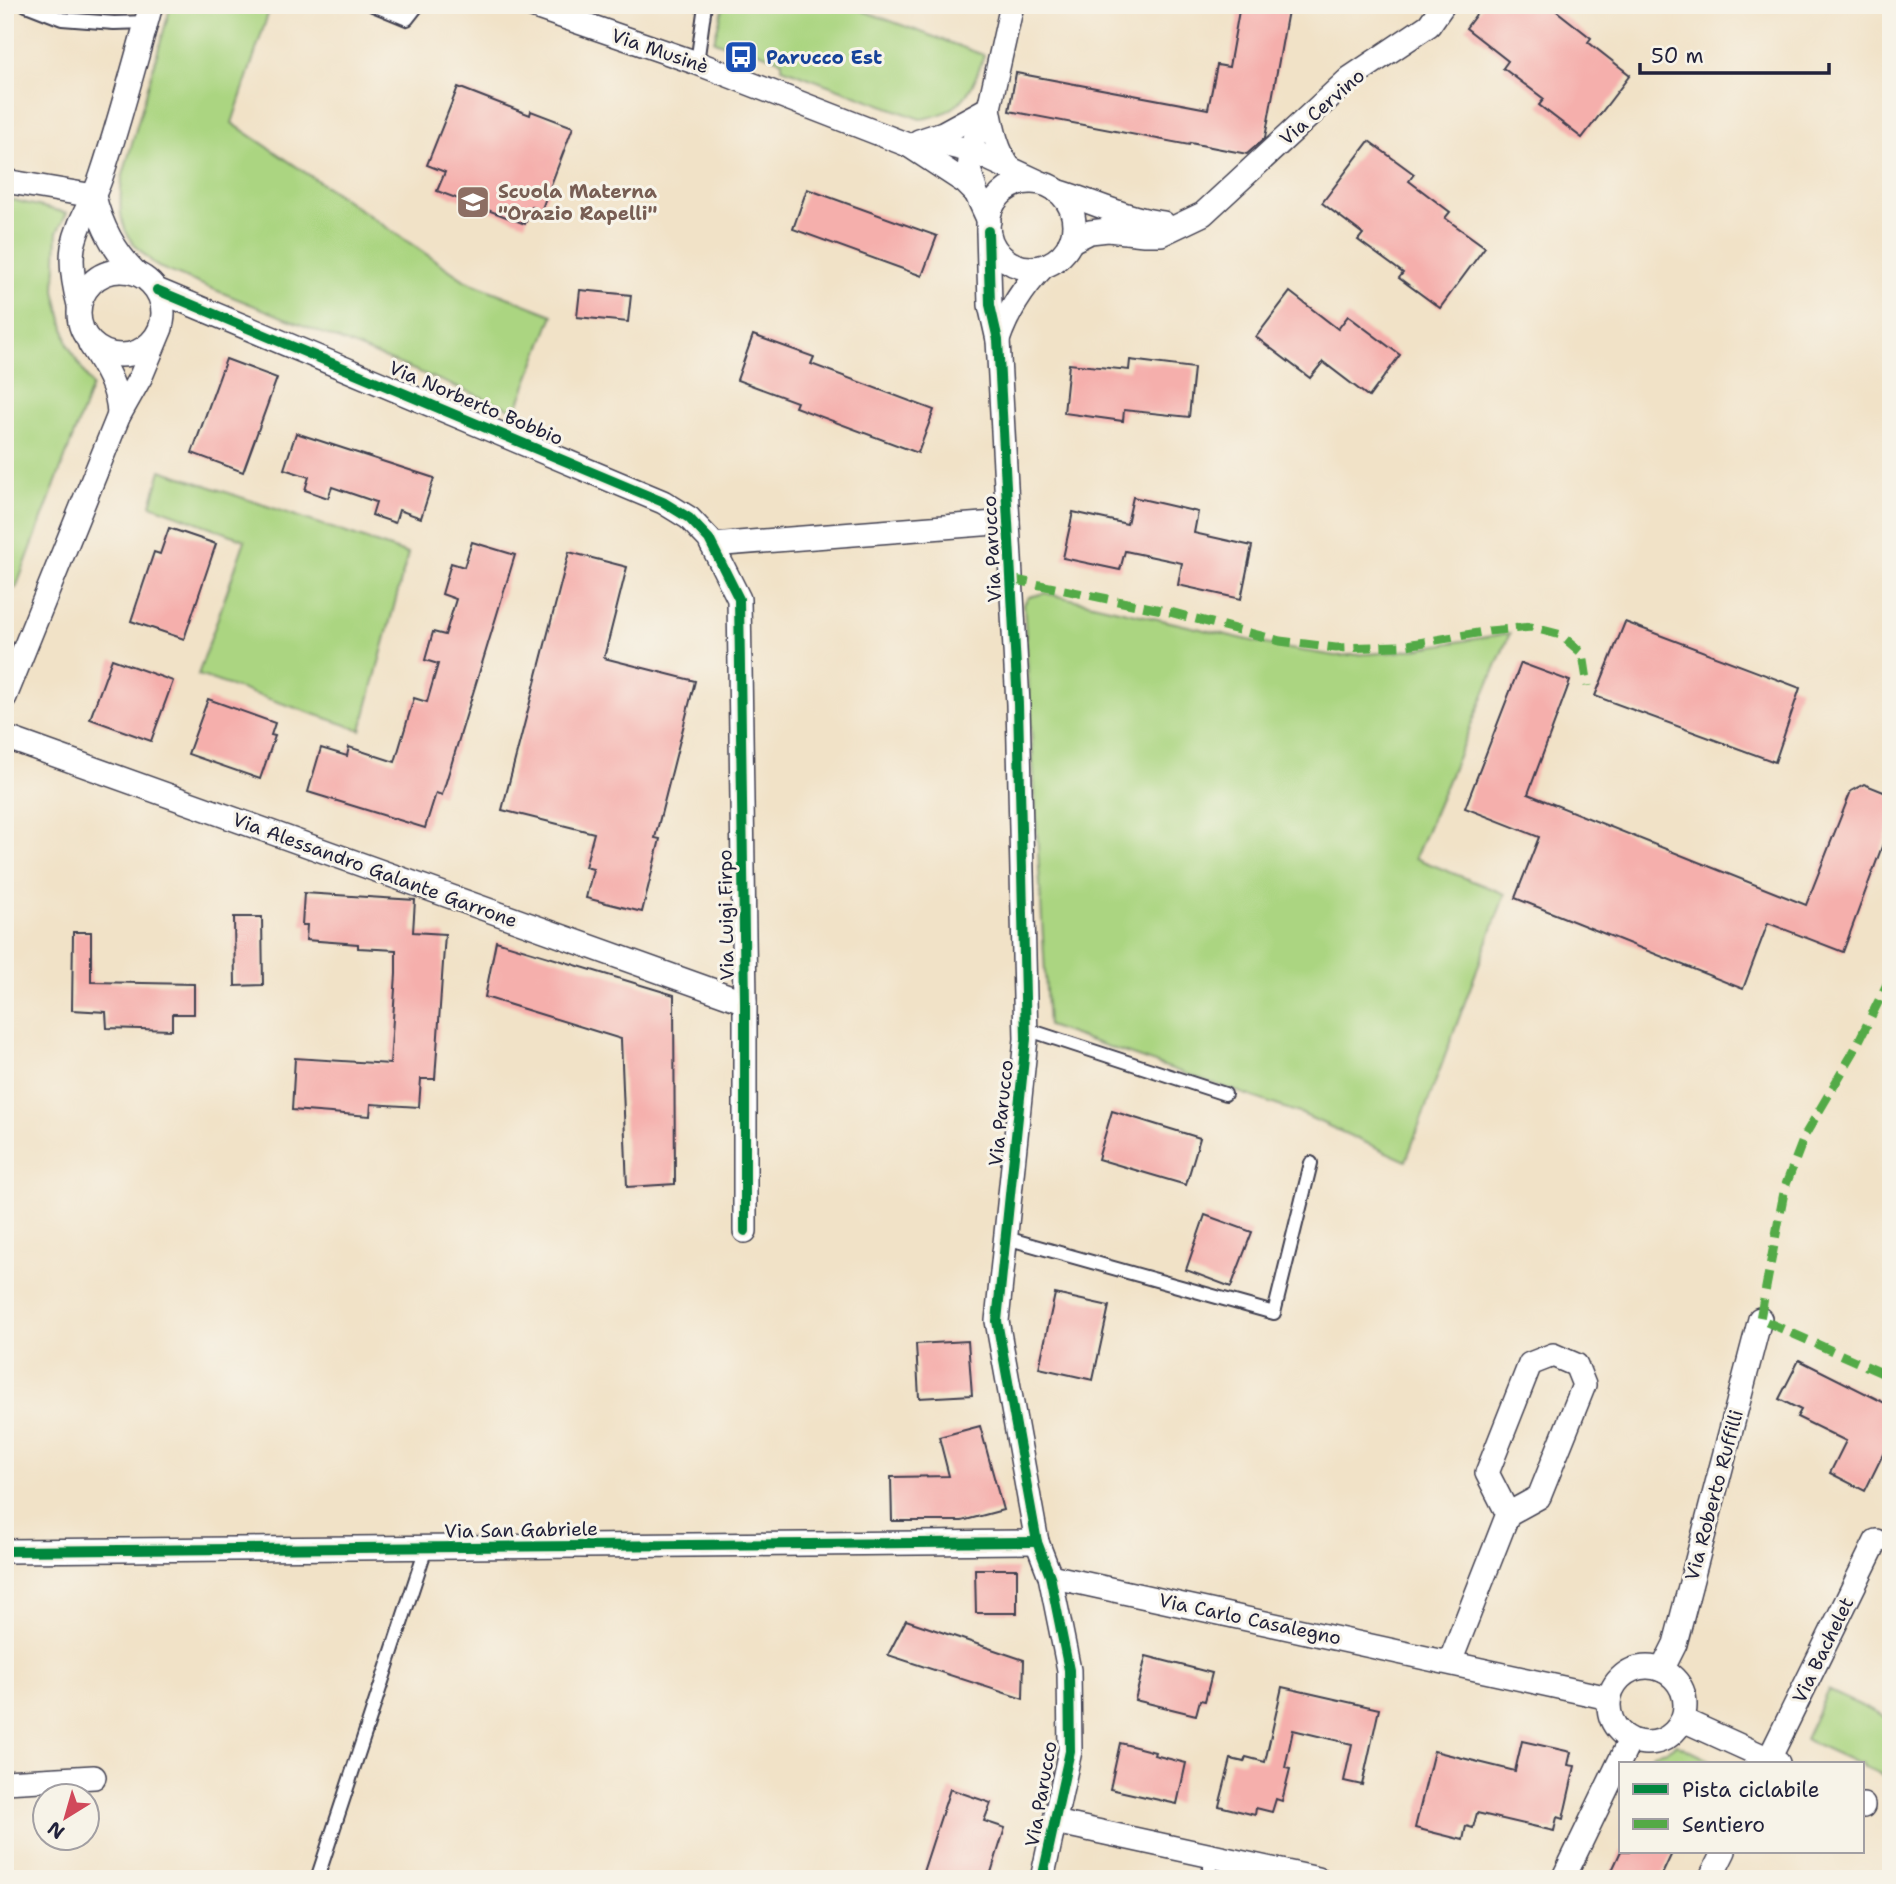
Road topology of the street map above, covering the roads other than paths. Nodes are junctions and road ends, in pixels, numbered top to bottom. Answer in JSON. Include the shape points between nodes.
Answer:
{"nodes":[{"id":1,"x":26,"y":5,"type":"edge"},
{"id":2,"x":373,"y":5,"type":"edge"},
{"id":3,"x":418,"y":5,"type":"edge"},
{"id":4,"x":529,"y":5,"type":"edge"},
{"id":5,"x":705,"y":5,"type":"edge"},
{"id":6,"x":1012,"y":5,"type":"edge"},
{"id":7,"x":1443,"y":5,"type":"edge"},
{"id":8,"x":149,"y":14,"type":"edge"},
{"id":9,"x":698,"y":63,"type":"junction"},
{"id":10,"x":989,"y":108,"type":"junction"},
{"id":11,"x":908,"y":145,"type":"junction"},
{"id":12,"x":972,"y":151,"type":"junction"},
{"id":13,"x":1010,"y":169,"type":"junction"},
{"id":14,"x":5,"y":181,"type":"edge"},
{"id":15,"x":1049,"y":187,"type":"junction"},
{"id":16,"x":976,"y":194,"type":"junction"},
{"id":17,"x":94,"y":196,"type":"junction"},
{"id":18,"x":1203,"y":214,"type":"junction"},
{"id":19,"x":988,"y":226,"type":"junction"},
{"id":20,"x":1070,"y":242,"type":"junction"},
{"id":21,"x":1043,"y":267,"type":"junction"},
{"id":22,"x":135,"y":272,"type":"junction"},
{"id":23,"x":157,"y":290,"type":"junction"},
{"id":24,"x":79,"y":305,"type":"junction"},
{"id":25,"x":161,"y":328,"type":"junction"},
{"id":26,"x":88,"y":339,"type":"junction"},
{"id":27,"x":998,"y":340,"type":"junction"},
{"id":28,"x":119,"y":415,"type":"junction"},
{"id":29,"x":1008,"y":522,"type":"junction"},
{"id":30,"x":712,"y":545,"type":"junction"},
{"id":31,"x":739,"y":599,"type":"joint"},
{"id":32,"x":5,"y":697,"type":"edge"},
{"id":33,"x":5,"y":737,"type":"edge"},
{"id":34,"x":745,"y":1002,"type":"junction"},
{"id":35,"x":1026,"y":1029,"type":"junction"},
{"id":36,"x":1225,"y":1094,"type":"dead end"},
{"id":37,"x":1311,"y":1163,"type":"dead end"},
{"id":38,"x":745,"y":1231,"type":"dead end"},
{"id":39,"x":1006,"y":1238,"type":"junction"},
{"id":40,"x":1760,"y":1319,"type":"dead end"},
{"id":41,"x":1508,"y":1514,"type":"junction"},
{"id":42,"x":1877,"y":1541,"type":"dead end"},
{"id":43,"x":1037,"y":1542,"type":"junction"},
{"id":44,"x":426,"y":1548,"type":"junction"},
{"id":45,"x":5,"y":1551,"type":"edge"},
{"id":46,"x":1050,"y":1576,"type":"junction"},
{"id":47,"x":1450,"y":1662,"type":"junction"},
{"id":48,"x":1662,"y":1670,"type":"junction"},
{"id":49,"x":1609,"y":1698,"type":"junction"},
{"id":50,"x":1683,"y":1720,"type":"junction"},
{"id":51,"x":1630,"y":1740,"type":"junction"},
{"id":52,"x":1619,"y":1762,"type":"edge"},
{"id":53,"x":1771,"y":1762,"type":"edge"},
{"id":54,"x":1619,"y":1763,"type":"edge"},
{"id":55,"x":94,"y":1777,"type":"dead end"},
{"id":56,"x":5,"y":1782,"type":"edge"},
{"id":57,"x":1055,"y":1822,"type":"junction"},
{"id":58,"x":1723,"y":1853,"type":"edge"},
{"id":59,"x":1213,"y":1856,"type":"junction"},
{"id":60,"x":317,"y":1879,"type":"edge"},
{"id":61,"x":1042,"y":1879,"type":"edge"},
{"id":62,"x":1207,"y":1879,"type":"edge"},
{"id":63,"x":1318,"y":1879,"type":"edge"},
{"id":64,"x":1563,"y":1879,"type":"edge"},
{"id":65,"x":1710,"y":1879,"type":"edge"}],
"edges":[{"from":1,"to":8,"type":"lane","via":[[62,19],[114,23]]},
{"from":2,"to":3,"type":"lane","via":[[407,19]]},
{"from":4,"to":9,"type":"street","name":"Via Musinè"},
{"from":5,"to":9,"type":"lane"},
{"from":6,"to":10,"type":"street"},
{"from":7,"to":18,"type":"street","name":"Via Cervino","via":[[1429,25],[1350,78]]},
{"from":8,"to":17,"type":"street"},
{"from":9,"to":11,"type":"street","name":"Via Musinè"},
{"from":10,"to":11,"type":"street","via":[[943,133]]},
{"from":10,"to":12,"type":"street"},
{"from":10,"to":13,"type":"street","via":[[995,139]]},
{"from":11,"to":12,"type":"street","name":"Via Cervino","via":[[947,145]]},
{"from":11,"to":16,"type":"street"},
{"from":12,"to":13,"type":"street","name":"Via Cervino"},
{"from":12,"to":16,"type":"street","via":[[969,169]]},
{"from":13,"to":15,"type":"street","name":"Via Cervino"},
{"from":14,"to":17,"type":"street"},
{"from":15,"to":18,"type":"street","name":"Via Cervino","via":[[1149,221],[1171,224]]},
{"from":15,"to":19,"type":"street","via":[[1028,182],[1004,192],[994,203]]},
{"from":15,"to":20,"type":"street","via":[[1071,209]]},
{"from":16,"to":19,"type":"street"},
{"from":17,"to":22,"type":"street","via":[[107,234]]},
{"from":17,"to":24,"type":"street","via":[[80,220],[73,249]]},
{"from":18,"to":20,"type":"street","name":"Via Cervino","via":[[1161,234],[1108,230],[1090,232]]},
{"from":19,"to":21,"type":"street","via":[[992,245],[1013,265]]},
{"from":19,"to":27,"type":"street","name":"Via Parucco","via":[[990,305]]},
{"from":20,"to":21,"type":"street","via":[[1056,261]]},
{"from":21,"to":27,"type":"street","via":[[1023,287]]},
{"from":22,"to":23,"type":"street"},
{"from":22,"to":24,"type":"street","via":[[106,273],[93,281]]},
{"from":23,"to":25,"type":"street","via":[[163,302]]},
{"from":23,"to":30,"type":"street","name":"Via Norberto Bobbio","via":[[663,502],[689,518]]},
{"from":24,"to":26,"type":"street"},
{"from":25,"to":26,"type":"street","via":[[146,348],[121,356],[97,348]]},
{"from":25,"to":28,"type":"street"},
{"from":26,"to":28,"type":"street","via":[[110,378]]},
{"from":27,"to":29,"type":"street","name":"Via Parucco"},
{"from":28,"to":32,"type":"street"},
{"from":29,"to":30,"type":"street"},
{"from":29,"to":35,"type":"street","name":"Via Parucco","via":[[1018,704]]},
{"from":30,"to":31,"type":"street","name":"Via Norberto Bobbio"},
{"from":31,"to":34,"type":"street","name":"Via Luigi Firpo"},
{"from":33,"to":34,"type":"street","name":"Via Alessandro Galante Garrone"},
{"from":34,"to":38,"type":"street","name":"Via Luigi Firpo"},
{"from":35,"to":36,"type":"lane"},
{"from":35,"to":39,"type":"street","name":"Via Parucco"},
{"from":37,"to":39,"type":"lane","via":[[1274,1313]]},
{"from":39,"to":43,"type":"street","name":"Via Parucco","via":[[997,1321]]},
{"from":40,"to":48,"type":"street","name":"Via Roberto Ruffilli","via":[[1675,1644]]},
{"from":41,"to":41,"type":"street","via":[[1539,1497],[1584,1385],[1576,1365],[1553,1355],[1530,1364],[1487,1474]]},
{"from":41,"to":47,"type":"street"},
{"from":42,"to":53,"type":"street","name":"Via Bachelet"},
{"from":43,"to":44,"type":"street","name":"Via San Gabriele"},
{"from":43,"to":46,"type":"street","name":"Via Parucco"},
{"from":44,"to":45,"type":"street","name":"Via San Gabriele"},
{"from":44,"to":60,"type":"lane","name":"Via San Gabriele"},
{"from":46,"to":47,"type":"street","name":"Via Carlo Casalegno"},
{"from":46,"to":57,"type":"street","name":"Via Parucco","via":[[1069,1670],[1069,1751]]},
{"from":47,"to":49,"type":"street","name":"Via Carlo Casalegno"},
{"from":48,"to":49,"type":"street","via":[[1629,1672],[1613,1687]]},
{"from":48,"to":50,"type":"street","via":[[1680,1685],[1685,1697]]},
{"from":49,"to":51,"type":"street","via":[[1615,1727]]},
{"from":50,"to":51,"type":"street","via":[[1661,1742]]},
{"from":50,"to":53,"type":"street","name":"Via Bachelet"},
{"from":51,"to":52,"type":"street"},
{"from":54,"to":64,"type":"street"},
{"from":55,"to":56,"type":"street"},
{"from":57,"to":59,"type":"street"},
{"from":57,"to":61,"type":"street","name":"Via Parucco"},
{"from":58,"to":65,"type":"street"},
{"from":59,"to":62,"type":"lane"},
{"from":59,"to":63,"type":"street"}]}
